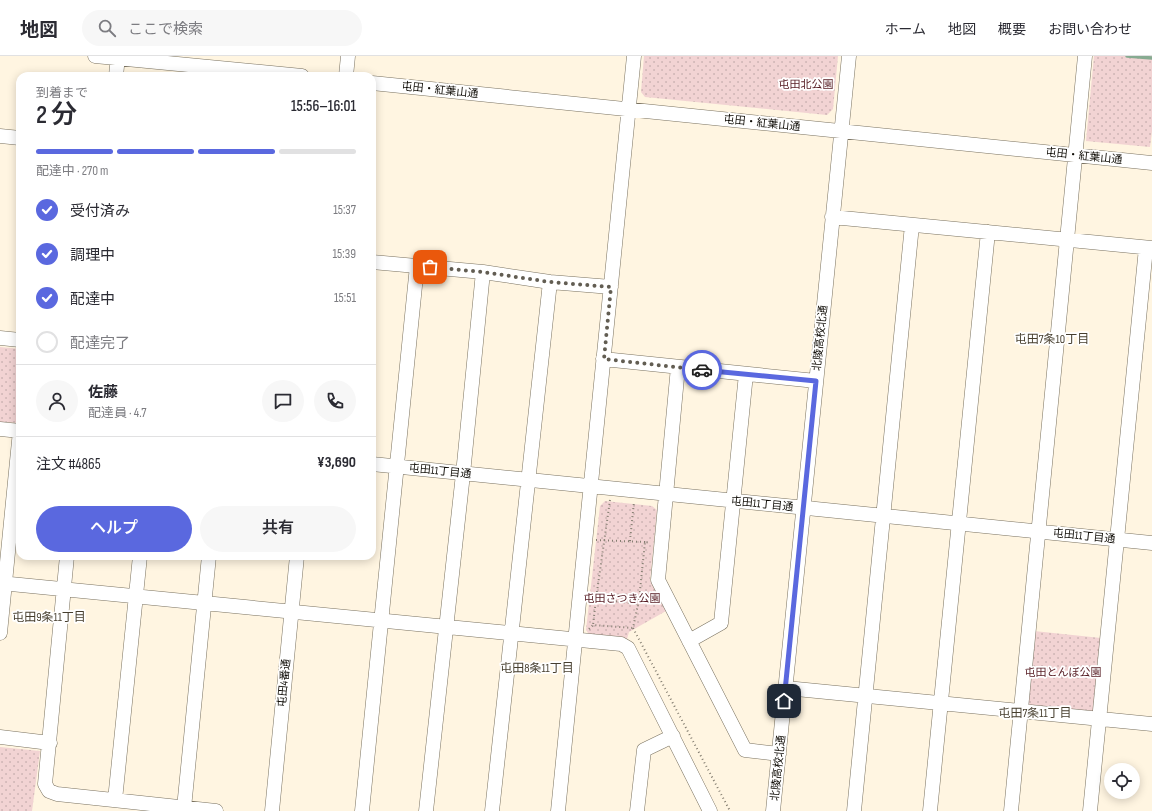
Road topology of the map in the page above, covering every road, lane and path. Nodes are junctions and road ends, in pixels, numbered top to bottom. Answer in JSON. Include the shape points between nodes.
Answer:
{"nodes":[{"id":1,"x":95,"y":56,"type":"edge"},
{"id":2,"x":348,"y":56,"type":"edge"},
{"id":3,"x":634,"y":56,"type":"edge"},
{"id":4,"x":848,"y":56,"type":"edge"},
{"id":5,"x":118,"y":57,"type":"edge"},
{"id":6,"x":1085,"y":60,"type":"edge"},
{"id":7,"x":116,"y":72,"type":"edge"},
{"id":8,"x":263,"y":72,"type":"edge"},
{"id":9,"x":346,"y":72,"type":"edge"},
{"id":10,"x":376,"y":83,"type":"edge"},
{"id":11,"x":628,"y":109,"type":"junction"},
{"id":12,"x":841,"y":131,"type":"junction"},
{"id":13,"x":0,"y":136,"type":"edge"},
{"id":14,"x":16,"y":138,"type":"edge"},
{"id":15,"x":1075,"y":155,"type":"junction"},
{"id":16,"x":1152,"y":163,"type":"edge"},
{"id":17,"x":832,"y":217,"type":"junction"},
{"id":18,"x":912,"y":225,"type":"junction"},
{"id":19,"x":988,"y":232,"type":"junction"},
{"id":20,"x":1067,"y":240,"type":"junction"},
{"id":21,"x":1149,"y":248,"type":"edge"},
{"id":22,"x":376,"y":262,"type":"edge"},
{"id":23,"x":417,"y":266,"type":"junction"},
{"id":24,"x":483,"y":272,"type":"junction"},
{"id":25,"x":550,"y":282,"type":"junction"},
{"id":26,"x":611,"y":287,"type":"junction"},
{"id":27,"x":0,"y":338,"type":"edge"},
{"id":28,"x":16,"y":340,"type":"edge"},
{"id":29,"x":604,"y":359,"type":"junction"},
{"id":30,"x":678,"y":367,"type":"junction"},
{"id":31,"x":746,"y":374,"type":"junction"},
{"id":32,"x":816,"y":381,"type":"junction"},
{"id":33,"x":0,"y":429,"type":"edge"},
{"id":34,"x":16,"y":431,"type":"edge"},
{"id":35,"x":376,"y":464,"type":"edge"},
{"id":36,"x":16,"y":465,"type":"edge"},
{"id":37,"x":397,"y":467,"type":"junction"},
{"id":38,"x":463,"y":474,"type":"junction"},
{"id":39,"x":528,"y":481,"type":"junction"},
{"id":40,"x":591,"y":486,"type":"junction"},
{"id":41,"x":665,"y":494,"type":"junction"},
{"id":42,"x":610,"y":498,"type":"dead end"},
{"id":43,"x":634,"y":500,"type":"dead end"},
{"id":44,"x":733,"y":501,"type":"junction"},
{"id":45,"x":804,"y":508,"type":"junction"},
{"id":46,"x":883,"y":516,"type":"junction"},
{"id":47,"x":959,"y":524,"type":"junction"},
{"id":48,"x":1038,"y":532,"type":"junction"},
{"id":49,"x":592,"y":540,"type":"dead end"},
{"id":50,"x":604,"y":540,"type":"junction"},
{"id":51,"x":1117,"y":540,"type":"junction"},
{"id":52,"x":630,"y":542,"type":"junction"},
{"id":53,"x":645,"y":542,"type":"junction"},
{"id":54,"x":654,"y":543,"type":"dead end"},
{"id":55,"x":1152,"y":543,"type":"edge"},
{"id":56,"x":67,"y":560,"type":"edge"},
{"id":57,"x":140,"y":560,"type":"edge"},
{"id":58,"x":209,"y":560,"type":"edge"},
{"id":59,"x":297,"y":560,"type":"edge"},
{"id":60,"x":2,"y":583,"type":"edge"},
{"id":61,"x":64,"y":589,"type":"junction"},
{"id":62,"x":657,"y":589,"type":"dead end"},
{"id":63,"x":136,"y":596,"type":"junction"},
{"id":64,"x":587,"y":598,"type":"dead end"},
{"id":65,"x":596,"y":599,"type":"junction"},
{"id":66,"x":640,"y":600,"type":"junction"},
{"id":67,"x":204,"y":603,"type":"junction"},
{"id":68,"x":639,"y":604,"type":"junction"},
{"id":69,"x":291,"y":612,"type":"junction"},
{"id":70,"x":381,"y":621,"type":"junction"},
{"id":71,"x":593,"y":625,"type":"junction"},
{"id":72,"x":446,"y":627,"type":"junction"},
{"id":73,"x":633,"y":628,"type":"junction"},
{"id":74,"x":588,"y":630,"type":"dead end"},
{"id":75,"x":0,"y":633,"type":"edge"},
{"id":76,"x":512,"y":634,"type":"junction"},
{"id":77,"x":576,"y":640,"type":"junction"},
{"id":78,"x":689,"y":641,"type":"junction"},
{"id":79,"x":786,"y":688,"type":"junction"},
{"id":80,"x":866,"y":695,"type":"junction"},
{"id":81,"x":941,"y":703,"type":"junction"},
{"id":82,"x":1021,"y":711,"type":"junction"},
{"id":83,"x":1099,"y":719,"type":"junction"},
{"id":84,"x":1152,"y":724,"type":"edge"},
{"id":85,"x":673,"y":736,"type":"junction"},
{"id":86,"x":0,"y":737,"type":"edge"},
{"id":87,"x":50,"y":743,"type":"junction"},
{"id":88,"x":779,"y":754,"type":"junction"},
{"id":89,"x":115,"y":800,"type":"junction"},
{"id":90,"x":184,"y":808,"type":"junction"},
{"id":91,"x":216,"y":811,"type":"edge"},
{"id":92,"x":272,"y":811,"type":"edge"},
{"id":93,"x":362,"y":811,"type":"edge"},
{"id":94,"x":426,"y":811,"type":"edge"},
{"id":95,"x":492,"y":811,"type":"edge"},
{"id":96,"x":558,"y":811,"type":"edge"},
{"id":97,"x":637,"y":811,"type":"edge"},
{"id":98,"x":710,"y":811,"type":"edge"},
{"id":99,"x":730,"y":811,"type":"edge"},
{"id":100,"x":773,"y":811,"type":"edge"},
{"id":101,"x":854,"y":811,"type":"edge"},
{"id":102,"x":930,"y":811,"type":"edge"},
{"id":103,"x":1011,"y":811,"type":"edge"},
{"id":104,"x":1090,"y":811,"type":"edge"}],
"edges":[{"from":1,"to":5,"type":"street"},
{"from":2,"to":9,"type":"street"},
{"from":3,"to":11,"type":"street"},
{"from":4,"to":12,"type":"street","name":"北陵高校北通"},
{"from":5,"to":7,"type":"street"},
{"from":5,"to":8,"type":"street"},
{"from":6,"to":15,"type":"street"},
{"from":10,"to":11,"type":"street","name":"屯田・紅葉山通"},
{"from":11,"to":12,"type":"street","name":"屯田・紅葉山通"},
{"from":11,"to":26,"type":"street"},
{"from":12,"to":15,"type":"street","name":"屯田・紅葉山通"},
{"from":12,"to":17,"type":"street","name":"北陵高校北通"},
{"from":13,"to":14,"type":"street"},
{"from":15,"to":16,"type":"street","name":"屯田・紅葉山通"},
{"from":15,"to":20,"type":"street"},
{"from":17,"to":18,"type":"street"},
{"from":17,"to":32,"type":"street","name":"北陵高校北通"},
{"from":18,"to":19,"type":"street"},
{"from":18,"to":46,"type":"street"},
{"from":19,"to":20,"type":"street"},
{"from":19,"to":47,"type":"street"},
{"from":20,"to":21,"type":"street"},
{"from":20,"to":48,"type":"street"},
{"from":21,"to":51,"type":"street"},
{"from":22,"to":23,"type":"street"},
{"from":23,"to":24,"type":"street"},
{"from":23,"to":37,"type":"street"},
{"from":24,"to":25,"type":"street"},
{"from":24,"to":38,"type":"street"},
{"from":25,"to":26,"type":"street"},
{"from":25,"to":39,"type":"street"},
{"from":26,"to":29,"type":"street"},
{"from":27,"to":28,"type":"street"},
{"from":29,"to":30,"type":"street"},
{"from":29,"to":40,"type":"street"},
{"from":30,"to":31,"type":"street"},
{"from":30,"to":41,"type":"street"},
{"from":31,"to":32,"type":"street"},
{"from":31,"to":44,"type":"street"},
{"from":32,"to":45,"type":"street","name":"北陵高校北通"},
{"from":33,"to":34,"type":"street"},
{"from":35,"to":37,"type":"street","name":"屯田11丁目通"},
{"from":36,"to":60,"type":"street"},
{"from":37,"to":38,"type":"street","name":"屯田11丁目通"},
{"from":37,"to":70,"type":"street"},
{"from":38,"to":39,"type":"street","name":"屯田11丁目通"},
{"from":38,"to":72,"type":"street"},
{"from":39,"to":40,"type":"street","name":"屯田11丁目通"},
{"from":39,"to":76,"type":"street"},
{"from":40,"to":41,"type":"street","name":"屯田11丁目通"},
{"from":40,"to":77,"type":"street"},
{"from":41,"to":44,"type":"street","name":"屯田11丁目通"},
{"from":41,"to":78,"type":"street","via":[[658,580]]},
{"from":42,"to":50,"type":"path"},
{"from":43,"to":52,"type":"path"},
{"from":44,"to":45,"type":"street","name":"屯田11丁目通"},
{"from":44,"to":78,"type":"street","via":[[721,623]]},
{"from":45,"to":46,"type":"street","name":"屯田11丁目通"},
{"from":45,"to":79,"type":"street","name":"北陵高校北通"},
{"from":46,"to":47,"type":"street","name":"屯田11丁目通"},
{"from":46,"to":80,"type":"street"},
{"from":47,"to":48,"type":"street","name":"屯田11丁目通"},
{"from":47,"to":81,"type":"street"},
{"from":48,"to":51,"type":"street","name":"屯田11丁目通"},
{"from":48,"to":82,"type":"street"},
{"from":49,"to":50,"type":"path"},
{"from":50,"to":52,"type":"path"},
{"from":50,"to":65,"type":"path"},
{"from":51,"to":55,"type":"street","name":"屯田11丁目通"},
{"from":51,"to":83,"type":"street"},
{"from":52,"to":53,"type":"path"},
{"from":53,"to":54,"type":"path"},
{"from":53,"to":66,"type":"path"},
{"from":56,"to":61,"type":"street"},
{"from":57,"to":63,"type":"street"},
{"from":58,"to":67,"type":"street"},
{"from":59,"to":69,"type":"street","name":"屯田4番通"},
{"from":60,"to":61,"type":"street"},
{"from":60,"to":75,"type":"street"},
{"from":61,"to":63,"type":"street"},
{"from":61,"to":87,"type":"street"},
{"from":62,"to":66,"type":"path"},
{"from":63,"to":67,"type":"street"},
{"from":63,"to":89,"type":"street"},
{"from":64,"to":65,"type":"path"},
{"from":65,"to":68,"type":"path"},
{"from":65,"to":71,"type":"path"},
{"from":66,"to":68,"type":"path"},
{"from":67,"to":69,"type":"street"},
{"from":67,"to":90,"type":"street"},
{"from":68,"to":73,"type":"path"},
{"from":69,"to":70,"type":"street"},
{"from":69,"to":92,"type":"street","name":"屯田4番通"},
{"from":70,"to":72,"type":"street"},
{"from":70,"to":93,"type":"street"},
{"from":71,"to":73,"type":"path"},
{"from":71,"to":74,"type":"path"},
{"from":72,"to":76,"type":"street"},
{"from":72,"to":94,"type":"street"},
{"from":73,"to":99,"type":"path"},
{"from":76,"to":77,"type":"street"},
{"from":76,"to":95,"type":"street"},
{"from":77,"to":85,"type":"street","via":[[621,644],[628,648]]},
{"from":77,"to":96,"type":"street"},
{"from":78,"to":88,"type":"street","via":[[745,750]]},
{"from":79,"to":80,"type":"street"},
{"from":79,"to":88,"type":"street","name":"北陵高校北通"},
{"from":80,"to":81,"type":"street"},
{"from":80,"to":101,"type":"street"},
{"from":81,"to":82,"type":"street"},
{"from":81,"to":102,"type":"street"},
{"from":82,"to":83,"type":"street"},
{"from":82,"to":103,"type":"street"},
{"from":83,"to":84,"type":"street"},
{"from":83,"to":104,"type":"street"},
{"from":85,"to":97,"type":"street","via":[[644,750]]},
{"from":85,"to":98,"type":"street"},
{"from":86,"to":87,"type":"street"},
{"from":87,"to":89,"type":"street","via":[[45,784],[49,791]]},
{"from":88,"to":100,"type":"street","name":"北陵高校北通"},
{"from":89,"to":90,"type":"street"},
{"from":90,"to":91,"type":"street"}]}
